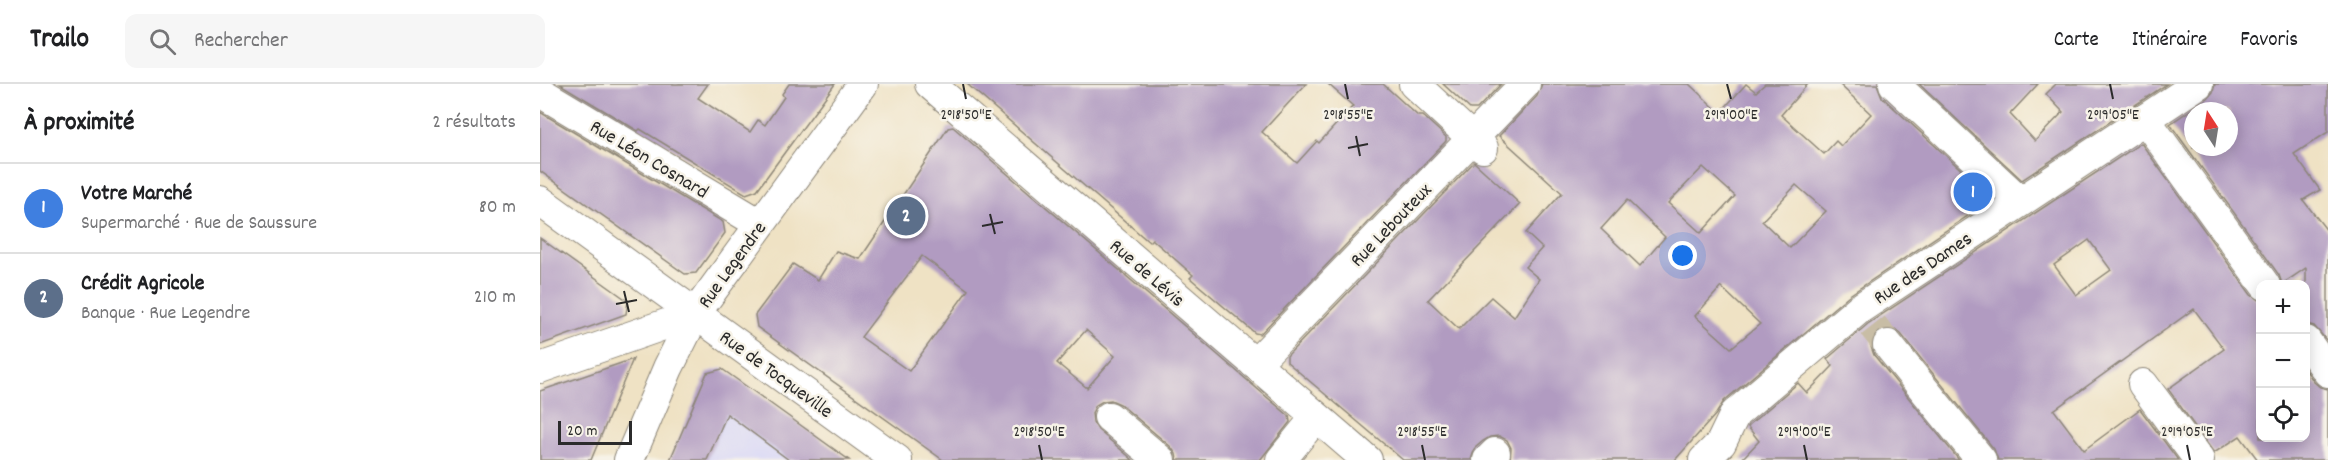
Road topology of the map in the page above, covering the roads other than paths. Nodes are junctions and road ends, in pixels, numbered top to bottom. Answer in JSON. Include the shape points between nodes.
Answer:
{"nodes":[{"id":1,"x":863,"y":84,"type":"edge"},
{"id":2,"x":930,"y":84,"type":"edge"},
{"id":3,"x":1414,"y":84,"type":"edge"},
{"id":4,"x":1525,"y":84,"type":"edge"},
{"id":5,"x":1894,"y":84,"type":"edge"},
{"id":6,"x":2198,"y":84,"type":"edge"},
{"id":7,"x":540,"y":92,"type":"edge"},
{"id":8,"x":2145,"y":119,"type":"junction"},
{"id":9,"x":1478,"y":143,"type":"junction"},
{"id":10,"x":540,"y":201,"type":"edge"},
{"id":11,"x":2020,"y":201,"type":"junction"},
{"id":12,"x":760,"y":224,"type":"junction"},
{"id":13,"x":2261,"y":280,"type":"edge"},
{"id":14,"x":695,"y":314,"type":"junction"},
{"id":15,"x":1876,"y":330,"type":"tunnel mouth"},
{"id":16,"x":2310,"y":347,"type":"edge"},
{"id":17,"x":1255,"y":364,"type":"junction"},
{"id":18,"x":540,"y":369,"type":"edge"},
{"id":19,"x":2328,"y":372,"type":"edge"},
{"id":20,"x":2143,"y":384,"type":"dead end"},
{"id":21,"x":1109,"y":417,"type":"dead end"},
{"id":22,"x":1316,"y":417,"type":"junction"},
{"id":23,"x":628,"y":460,"type":"edge"},
{"id":24,"x":897,"y":460,"type":"edge"},
{"id":25,"x":1160,"y":460,"type":"edge"},
{"id":26,"x":1281,"y":460,"type":"edge"},
{"id":27,"x":1367,"y":460,"type":"edge"},
{"id":28,"x":1704,"y":460,"type":"edge"},
{"id":29,"x":1982,"y":460,"type":"edge"},
{"id":30,"x":2199,"y":460,"type":"edge"}],
"edges":[{"from":1,"to":12,"type":"street","name":"Rue Legendre"},
{"from":2,"to":17,"type":"street","name":"Rue de Lévis"},
{"from":3,"to":9,"type":"street"},
{"from":4,"to":9,"type":"street","name":"Rue Lebouteux"},
{"from":5,"to":11,"type":"street"},
{"from":6,"to":8,"type":"street","name":"Rue des Dames"},
{"from":7,"to":12,"type":"street","name":"Rue Léon Cosnard"},
{"from":8,"to":11,"type":"street","name":"Rue des Dames"},
{"from":8,"to":13,"type":"street"},
{"from":9,"to":17,"type":"street","name":"Rue Lebouteux"},
{"from":10,"to":14,"type":"street","name":"Rue de Tocqueville"},
{"from":11,"to":28,"type":"street","name":"Rue des Dames","via":[[1859,309],[1735,414],[1721,443]]},
{"from":12,"to":14,"type":"street","name":"Rue Legendre"},
{"from":14,"to":18,"type":"street"},
{"from":14,"to":23,"type":"street","name":"Rue Legendre"},
{"from":14,"to":24,"type":"street","name":"Rue de Tocqueville"},
{"from":15,"to":29,"type":"street"},
{"from":16,"to":19,"type":"street"},
{"from":17,"to":22,"type":"street","name":"Rue de Lévis"},
{"from":20,"to":30,"type":"street"},
{"from":21,"to":25,"type":"street"},
{"from":22,"to":26,"type":"street"},
{"from":22,"to":27,"type":"street","name":"Rue de Lévis"}]}
